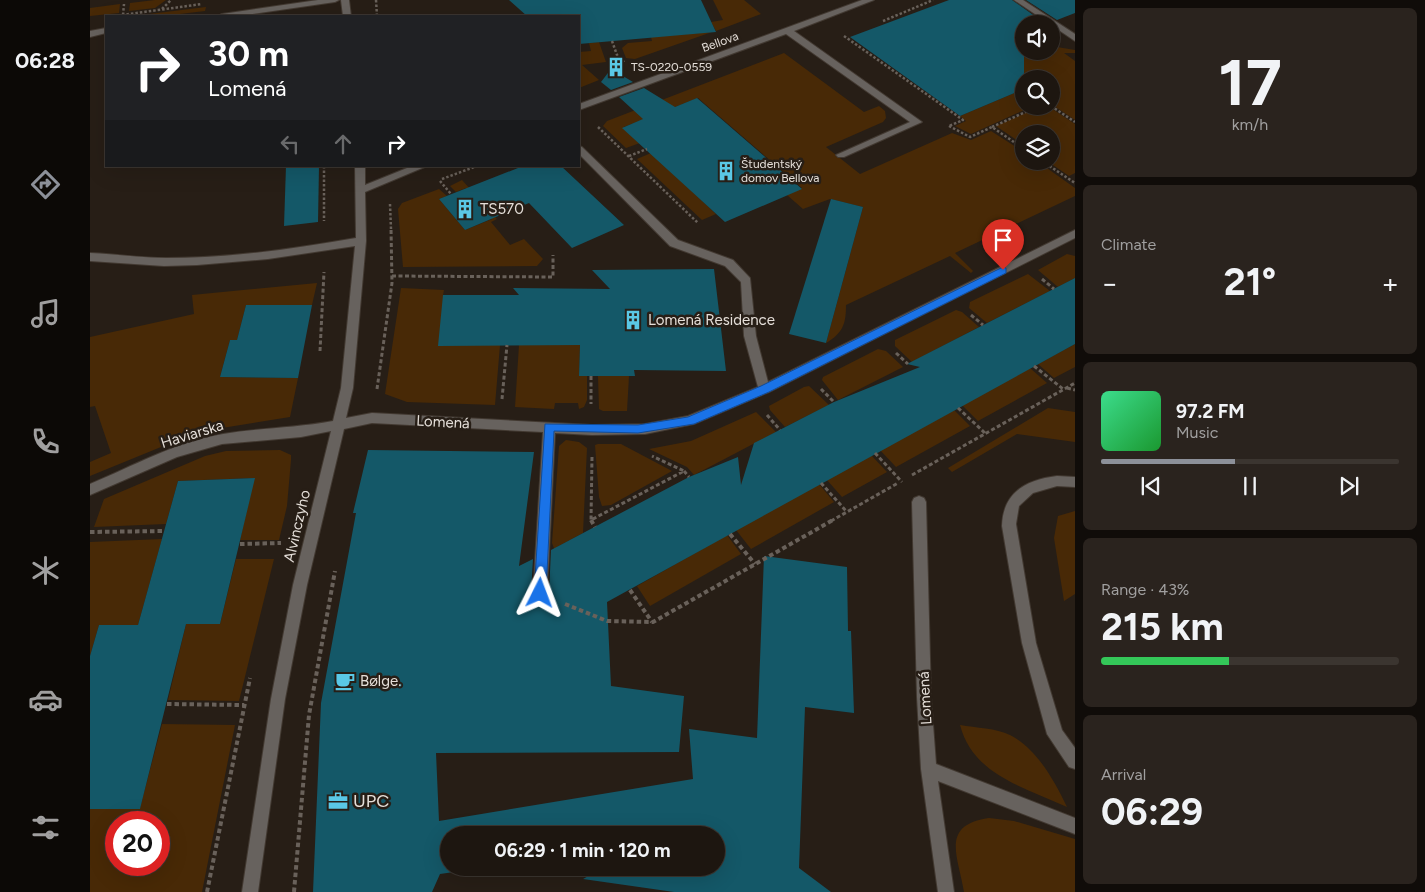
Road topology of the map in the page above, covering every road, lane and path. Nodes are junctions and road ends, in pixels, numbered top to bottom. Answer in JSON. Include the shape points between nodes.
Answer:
{"nodes":[{"id":1,"x":171,"y":0,"type":"edge"},
{"id":2,"x":335,"y":0,"type":"edge"},
{"id":3,"x":345,"y":0,"type":"edge"},
{"id":4,"x":376,"y":0,"type":"edge"},
{"id":5,"x":870,"y":0,"type":"edge"},
{"id":6,"x":933,"y":0,"type":"edge"},
{"id":7,"x":1018,"y":0,"type":"edge"},
{"id":8,"x":124,"y":4,"type":"dead end"},
{"id":9,"x":206,"y":4,"type":"dead end"},
{"id":10,"x":161,"y":10,"type":"junction"},
{"id":11,"x":123,"y":15,"type":"joint"},
{"id":12,"x":229,"y":15,"type":"edge"},
{"id":13,"x":347,"y":15,"type":"edge"},
{"id":14,"x":377,"y":15,"type":"edge"},
{"id":15,"x":880,"y":22,"type":"dead end"},
{"id":16,"x":788,"y":31,"type":"junction"},
{"id":17,"x":105,"y":32,"type":"edge"},
{"id":18,"x":90,"y":34,"type":"edge"},
{"id":19,"x":1075,"y":38,"type":"edge"},
{"id":20,"x":612,"y":41,"type":"dead end"},
{"id":21,"x":628,"y":65,"type":"dead end"},
{"id":22,"x":580,"y":107,"type":"edge"},
{"id":23,"x":1060,"y":112,"type":"edge"},
{"id":24,"x":1019,"y":115,"type":"edge"},
{"id":25,"x":592,"y":122,"type":"dead end"},
{"id":26,"x":1075,"y":122,"type":"edge"},
{"id":27,"x":949,"y":126,"type":"dead end"},
{"id":28,"x":992,"y":127,"type":"junction"},
{"id":29,"x":1015,"y":143,"type":"edge"},
{"id":30,"x":647,"y":149,"type":"dead end"},
{"id":31,"x":580,"y":150,"type":"edge"},
{"id":32,"x":841,"y":155,"type":"dead end"},
{"id":33,"x":629,"y":156,"type":"junction"},
{"id":34,"x":324,"y":167,"type":"edge"},
{"id":35,"x":360,"y":167,"type":"edge"},
{"id":36,"x":419,"y":167,"type":"edge"},
{"id":37,"x":1056,"y":170,"type":"edge"},
{"id":38,"x":390,"y":178,"type":"junction"},
{"id":39,"x":1075,"y":178,"type":"edge"},
{"id":40,"x":1071,"y":180,"type":"junction"},
{"id":41,"x":439,"y":181,"type":"dead end"},
{"id":42,"x":1075,"y":183,"type":"edge"},
{"id":43,"x":362,"y":190,"type":"junction"},
{"id":44,"x":451,"y":194,"type":"dead end"},
{"id":45,"x":324,"y":222,"type":"dead end"},
{"id":46,"x":699,"y":224,"type":"dead end"},
{"id":47,"x":1075,"y":234,"type":"edge"},
{"id":48,"x":361,"y":241,"type":"junction"},
{"id":49,"x":553,"y":255,"type":"dead end"},
{"id":50,"x":90,"y":257,"type":"edge"},
{"id":51,"x":392,"y":276,"type":"junction"},
{"id":52,"x":1044,"y":281,"type":"dead end"},
{"id":53,"x":1054,"y":289,"type":"dead end"},
{"id":54,"x":972,"y":316,"type":"dead end"},
{"id":55,"x":983,"y":325,"type":"dead end"},
{"id":56,"x":506,"y":345,"type":"dead end"},
{"id":57,"x":898,"y":355,"type":"dead end"},
{"id":58,"x":908,"y":364,"type":"dead end"},
{"id":59,"x":1034,"y":366,"type":"dead end"},
{"id":60,"x":1075,"y":383,"type":"edge"},
{"id":61,"x":821,"y":388,"type":"dead end"},
{"id":62,"x":1064,"y":388,"type":"junction"},
{"id":63,"x":765,"y":389,"type":"junction"},
{"id":64,"x":1075,"y":390,"type":"edge"},
{"id":65,"x":834,"y":402,"type":"dead end"},
{"id":66,"x":958,"y":408,"type":"dead end"},
{"id":67,"x":766,"y":414,"type":"dead end"},
{"id":68,"x":372,"y":418,"type":"junction"},
{"id":69,"x":338,"y":425,"type":"junction"},
{"id":70,"x":500,"y":425,"type":"junction"},
{"id":71,"x":549,"y":427,"type":"junction"},
{"id":72,"x":592,"y":430,"type":"junction"},
{"id":73,"x":780,"y":430,"type":"dead end"},
{"id":74,"x":985,"y":433,"type":"junction"},
{"id":75,"x":874,"y":453,"type":"dead end"},
{"id":76,"x":649,"y":454,"type":"dead end"},
{"id":77,"x":684,"y":471,"type":"junction"},
{"id":78,"x":689,"y":477,"type":"dead end"},
{"id":79,"x":901,"y":481,"type":"junction"},
{"id":80,"x":1075,"y":482,"type":"edge"},
{"id":81,"x":821,"y":483,"type":"dead end"},
{"id":82,"x":91,"y":493,"type":"edge"},
{"id":83,"x":919,"y":502,"type":"dead end"},
{"id":84,"x":847,"y":512,"type":"junction"},
{"id":85,"x":591,"y":520,"type":"junction"},
{"id":86,"x":595,"y":527,"type":"dead end"},
{"id":87,"x":164,"y":531,"type":"dead end"},
{"id":88,"x":90,"y":532,"type":"edge"},
{"id":89,"x":730,"y":534,"type":"dead end"},
{"id":90,"x":240,"y":544,"type":"dead end"},
{"id":91,"x":282,"y":544,"type":"dead end"},
{"id":92,"x":337,"y":564,"type":"dead end"},
{"id":93,"x":755,"y":564,"type":"junction"},
{"id":94,"x":630,"y":590,"type":"dead end"},
{"id":95,"x":540,"y":593,"type":"dead end"},
{"id":96,"x":593,"y":618,"type":"dead end"},
{"id":97,"x":653,"y":622,"type":"junction"},
{"id":98,"x":167,"y":704,"type":"dead end"},
{"id":99,"x":244,"y":705,"type":"dead end"},
{"id":100,"x":1075,"y":761,"type":"edge"},
{"id":101,"x":929,"y":769,"type":"junction"},
{"id":102,"x":1075,"y":826,"type":"edge"},
{"id":103,"x":250,"y":892,"type":"edge"},
{"id":104,"x":294,"y":892,"type":"edge"},
{"id":105,"x":946,"y":892,"type":"edge"}],
"edges":[{"from":1,"to":10,"type":"path"},
{"from":2,"to":12,"type":"street"},
{"from":3,"to":13,"type":"street"},
{"from":4,"to":14,"type":"path"},
{"from":5,"to":16,"type":"street","name":"Bellova"},
{"from":6,"to":15,"type":"path"},
{"from":7,"to":19,"type":"street"},
{"from":8,"to":11,"type":"path"},
{"from":9,"to":10,"type":"path"},
{"from":10,"to":11,"type":"path"},
{"from":16,"to":22,"type":"street","name":"Bellova"},
{"from":16,"to":32,"type":"street","via":[[917,122]]},
{"from":17,"to":18,"type":"street"},
{"from":20,"to":21,"type":"path","via":[[617,55]]},
{"from":23,"to":26,"type":"path"},
{"from":24,"to":28,"type":"path"},
{"from":25,"to":33,"type":"path"},
{"from":27,"to":28,"type":"path","via":[[970,137]]},
{"from":28,"to":29,"type":"path"},
{"from":30,"to":33,"type":"path"},
{"from":31,"to":63,"type":"street","via":[[674,243],[729,263],[746,281],[752,354]]},
{"from":33,"to":46,"type":"path"},
{"from":34,"to":45,"type":"path"},
{"from":35,"to":43,"type":"street","name":"Alvinczyho"},
{"from":36,"to":38,"type":"street"},
{"from":37,"to":40,"type":"path"},
{"from":38,"to":43,"type":"street"},
{"from":38,"to":51,"type":"path"},
{"from":39,"to":40,"type":"path"},
{"from":40,"to":42,"type":"path"},
{"from":41,"to":44,"type":"path"},
{"from":43,"to":48,"type":"street","name":"Alvinczyho"},
{"from":47,"to":63,"type":"street","name":"Lomená"},
{"from":48,"to":50,"type":"street","via":[[308,250],[175,262]]},
{"from":48,"to":69,"type":"street","name":"Alvinczyho","via":[[346,388]]},
{"from":49,"to":51,"type":"path","via":[[553,277]]},
{"from":51,"to":68,"type":"path"},
{"from":52,"to":53,"type":"path"},
{"from":54,"to":55,"type":"path"},
{"from":56,"to":70,"type":"path"},
{"from":57,"to":58,"type":"path"},
{"from":59,"to":62,"type":"path"},
{"from":60,"to":62,"type":"path"},
{"from":61,"to":65,"type":"path"},
{"from":62,"to":64,"type":"path"},
{"from":62,"to":74,"type":"path"},
{"from":63,"to":72,"type":"street","name":"Lomená","via":[[690,421],[645,429]]},
{"from":66,"to":74,"type":"path"},
{"from":67,"to":73,"type":"path"},
{"from":68,"to":69,"type":"street","name":"Lomená"},
{"from":68,"to":70,"type":"street","name":"Lomená"},
{"from":69,"to":82,"type":"street","name":"Haviarska","via":[[301,432],[222,439],[174,453]]},
{"from":69,"to":103,"type":"street","name":"Alvinczyho","via":[[300,585],[278,699]]},
{"from":70,"to":71,"type":"street","name":"Lomená"},
{"from":71,"to":72,"type":"street","name":"Lomená"},
{"from":71,"to":95,"type":"street"},
{"from":72,"to":85,"type":"path"},
{"from":74,"to":79,"type":"path"},
{"from":75,"to":79,"type":"path"},
{"from":76,"to":77,"type":"path"},
{"from":77,"to":78,"type":"path"},
{"from":77,"to":85,"type":"path"},
{"from":79,"to":84,"type":"path"},
{"from":80,"to":100,"type":"street","via":[[1040,483],[1021,495],[1010,509],[1008,526],[1029,643],[1055,734]]},
{"from":81,"to":84,"type":"path"},
{"from":83,"to":101,"type":"street","name":"Lomená"},
{"from":84,"to":93,"type":"path"},
{"from":85,"to":86,"type":"path"},
{"from":87,"to":88,"type":"path"},
{"from":89,"to":93,"type":"path"},
{"from":90,"to":91,"type":"path"},
{"from":92,"to":104,"type":"path","via":[[309,714]]},
{"from":93,"to":97,"type":"path"},
{"from":94,"to":97,"type":"path"},
{"from":96,"to":97,"type":"path"},
{"from":98,"to":99,"type":"path"},
{"from":101,"to":102,"type":"street"},
{"from":101,"to":105,"type":"street","name":"Lomená"}]}
